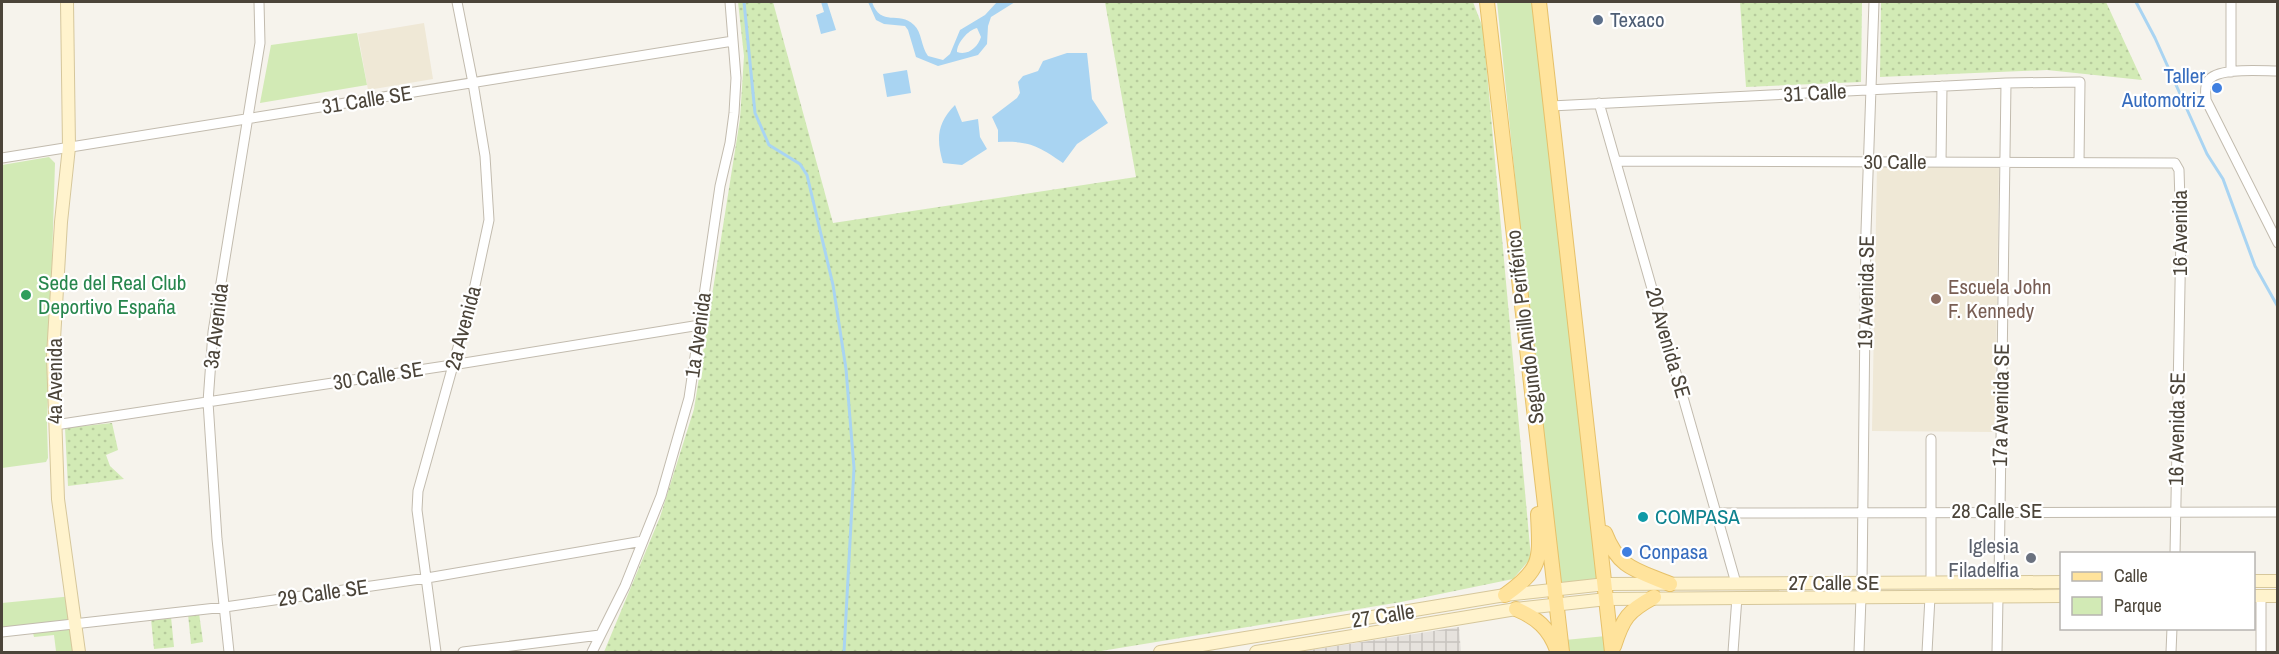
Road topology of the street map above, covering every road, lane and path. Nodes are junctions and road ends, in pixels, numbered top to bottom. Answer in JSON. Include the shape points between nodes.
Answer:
{"nodes":[{"id":1,"x":68,"y":2,"type":"edge"},
{"id":2,"x":259,"y":2,"type":"edge"},
{"id":3,"x":457,"y":2,"type":"edge"},
{"id":4,"x":730,"y":2,"type":"edge"},
{"id":5,"x":1488,"y":2,"type":"edge"},
{"id":6,"x":1539,"y":2,"type":"edge"},
{"id":7,"x":1874,"y":2,"type":"edge"},
{"id":8,"x":2231,"y":2,"type":"edge"},
{"id":9,"x":733,"y":41,"type":"junction"},
{"id":10,"x":2277,"y":71,"type":"edge"},
{"id":11,"x":2231,"y":72,"type":"junction"},
{"id":12,"x":473,"y":83,"type":"junction"},
{"id":13,"x":2006,"y":83,"type":"junction"},
{"id":14,"x":1942,"y":86,"type":"junction"},
{"id":15,"x":1872,"y":90,"type":"junction"},
{"id":16,"x":1599,"y":104,"type":"junction"},
{"id":17,"x":1551,"y":106,"type":"junction"},
{"id":18,"x":248,"y":119,"type":"junction"},
{"id":19,"x":69,"y":147,"type":"junction"},
{"id":20,"x":2,"y":159,"type":"edge"},
{"id":21,"x":1616,"y":161,"type":"junction"},
{"id":22,"x":1869,"y":162,"type":"junction"},
{"id":23,"x":1941,"y":162,"type":"junction"},
{"id":24,"x":2079,"y":162,"type":"junction"},
{"id":25,"x":2006,"y":163,"type":"junction"},
{"id":26,"x":2175,"y":163,"type":"joint"},
{"id":27,"x":2277,"y":243,"type":"edge"},
{"id":28,"x":2179,"y":304,"type":"joint"},
{"id":29,"x":700,"y":325,"type":"junction"},
{"id":30,"x":452,"y":365,"type":"junction"},
{"id":31,"x":208,"y":402,"type":"junction"},
{"id":32,"x":55,"y":425,"type":"junction"},
{"id":33,"x":1931,"y":439,"type":"dead end"},
{"id":34,"x":1538,"y":440,"type":"junction"},
{"id":35,"x":1931,"y":511,"type":"junction"},
{"id":36,"x":2000,"y":511,"type":"junction"},
{"id":37,"x":2176,"y":511,"type":"junction"},
{"id":38,"x":1863,"y":512,"type":"junction"},
{"id":39,"x":2277,"y":512,"type":"edge"},
{"id":40,"x":1716,"y":513,"type":"junction"},
{"id":41,"x":1598,"y":516,"type":"junction"},
{"id":42,"x":643,"y":541,"type":"junction"},
{"id":43,"x":2175,"y":552,"type":"edge"},
{"id":44,"x":426,"y":578,"type":"junction"},
{"id":45,"x":2255,"y":581,"type":"edge"},
{"id":46,"x":2277,"y":581,"type":"edge"},
{"id":47,"x":1931,"y":582,"type":"junction"},
{"id":48,"x":1999,"y":582,"type":"junction"},
{"id":49,"x":2060,"y":582,"type":"edge"},
{"id":50,"x":1862,"y":583,"type":"junction"},
{"id":51,"x":1606,"y":584,"type":"junction"},
{"id":52,"x":1670,"y":584,"type":"junction"},
{"id":53,"x":1736,"y":584,"type":"junction"},
{"id":54,"x":1555,"y":589,"type":"junction"},
{"id":55,"x":1505,"y":596,"type":"junction"},
{"id":56,"x":2060,"y":596,"type":"edge"},
{"id":57,"x":2257,"y":596,"type":"edge"},
{"id":58,"x":2277,"y":596,"type":"edge"},
{"id":59,"x":1654,"y":597,"type":"junction"},
{"id":60,"x":1737,"y":597,"type":"junction"},
{"id":61,"x":1861,"y":597,"type":"junction"},
{"id":62,"x":1930,"y":597,"type":"junction"},
{"id":63,"x":1998,"y":597,"type":"junction"},
{"id":64,"x":1607,"y":599,"type":"junction"},
{"id":65,"x":1556,"y":604,"type":"junction"},
{"id":66,"x":225,"y":607,"type":"junction"},
{"id":67,"x":1516,"y":609,"type":"junction"},
{"id":68,"x":76,"y":623,"type":"junction"},
{"id":69,"x":2172,"y":630,"type":"edge"},
{"id":70,"x":2,"y":632,"type":"edge"},
{"id":71,"x":600,"y":635,"type":"junction"},
{"id":72,"x":79,"y":652,"type":"edge"},
{"id":73,"x":229,"y":652,"type":"edge"},
{"id":74,"x":436,"y":652,"type":"edge"},
{"id":75,"x":463,"y":652,"type":"edge"},
{"id":76,"x":592,"y":652,"type":"edge"},
{"id":77,"x":1160,"y":652,"type":"edge"},
{"id":78,"x":1256,"y":652,"type":"edge"},
{"id":79,"x":1560,"y":652,"type":"edge"},
{"id":80,"x":1612,"y":652,"type":"edge"},
{"id":81,"x":1733,"y":652,"type":"edge"},
{"id":82,"x":1859,"y":652,"type":"edge"},
{"id":83,"x":1927,"y":652,"type":"edge"},
{"id":84,"x":1997,"y":652,"type":"edge"},
{"id":85,"x":2171,"y":652,"type":"edge"},
{"id":86,"x":2261,"y":652,"type":"edge"}],
"edges":[{"from":1,"to":19,"type":"main road","name":"4a Avenida"},
{"from":2,"to":18,"type":"street","name":"3a Avenida","via":[[260,43]]},
{"from":3,"to":12,"type":"street","name":"2a Avenida"},
{"from":4,"to":9,"type":"street","name":"1a Avenida"},
{"from":5,"to":34,"type":"main road","name":"Segundo Anillo Periférico"},
{"from":6,"to":17,"type":"main road"},
{"from":7,"to":15,"type":"street","name":"19 Avenida SE"},
{"from":8,"to":11,"type":"street"},
{"from":9,"to":12,"type":"street","name":"31 Calle SE"},
{"from":9,"to":29,"type":"street","name":"1a Avenida","via":[[734,113]]},
{"from":10,"to":11,"type":"street"},
{"from":11,"to":27,"type":"street","via":[[2208,80],[2206,100]]},
{"from":12,"to":18,"type":"street","name":"31 Calle SE"},
{"from":12,"to":30,"type":"street","name":"2a Avenida","via":[[485,156],[489,220]]},
{"from":13,"to":14,"type":"street","name":"31 Calle"},
{"from":13,"to":24,"type":"street","name":"31 Calle","via":[[2080,82]]},
{"from":13,"to":25,"type":"street","name":"17a Avenida SE"},
{"from":14,"to":15,"type":"street","name":"31 Calle"},
{"from":14,"to":23,"type":"street"},
{"from":15,"to":16,"type":"street","name":"31 Calle"},
{"from":15,"to":22,"type":"street","name":"19 Avenida SE"},
{"from":16,"to":17,"type":"street","name":"31 Calle"},
{"from":16,"to":21,"type":"street","name":"20 Avenida SE"},
{"from":17,"to":41,"type":"main road"},
{"from":18,"to":19,"type":"street","name":"31 Calle SE"},
{"from":18,"to":31,"type":"street","name":"3a Avenida","via":[[213,332]]},
{"from":19,"to":20,"type":"street","name":"31 Calle SE"},
{"from":19,"to":32,"type":"main road","name":"4a Avenida","via":[[53,356]]},
{"from":21,"to":22,"type":"street","name":"30 Calle"},
{"from":21,"to":40,"type":"street","name":"20 Avenida SE"},
{"from":22,"to":23,"type":"street","name":"30 Calle"},
{"from":22,"to":38,"type":"street","name":"19 Avenida SE"},
{"from":23,"to":25,"type":"street","name":"30 Calle"},
{"from":24,"to":25,"type":"street","name":"30 Calle"},
{"from":24,"to":26,"type":"street","name":"30 Calle"},
{"from":25,"to":36,"type":"street","name":"17a Avenida SE"},
{"from":26,"to":28,"type":"street","name":"16 Avenida","via":[[2179,170]]},
{"from":28,"to":37,"type":"street","name":"16 Avenida SE"},
{"from":29,"to":30,"type":"street","name":"30 Calle SE"},
{"from":29,"to":42,"type":"street","name":"1a Avenida","via":[[689,398],[661,496]]},
{"from":30,"to":31,"type":"street","name":"30 Calle SE"},
{"from":30,"to":44,"type":"street","name":"2a Avenida","via":[[418,492]]},
{"from":31,"to":32,"type":"street","name":"30 Calle SE"},
{"from":31,"to":66,"type":"street","name":"3a Avenida"},
{"from":32,"to":68,"type":"main road","name":"4a Avenida","via":[[58,499]]},
{"from":33,"to":35,"type":"street"},
{"from":34,"to":54,"type":"main road","name":"Segundo Anillo Periférico"},
{"from":34,"to":55,"type":"main road","via":[[1538,559],[1533,572]]},
{"from":35,"to":36,"type":"street","name":"28 Calle SE"},
{"from":35,"to":38,"type":"street","name":"28 Calle SE"},
{"from":35,"to":47,"type":"street"},
{"from":36,"to":37,"type":"street","name":"28 Calle SE"},
{"from":36,"to":48,"type":"street","name":"17a Avenida SE"},
{"from":37,"to":39,"type":"street","name":"28 Calle SE"},
{"from":37,"to":43,"type":"street","name":"16 Avenida SE"},
{"from":38,"to":40,"type":"street","name":"28 Calle SE"},
{"from":38,"to":50,"type":"street","name":"19 Avenida SE"},
{"from":40,"to":53,"type":"street","name":"20 Avenida SE"},
{"from":41,"to":51,"type":"main road"},
{"from":41,"to":52,"type":"main road","via":[[1616,557],[1635,570]]},
{"from":42,"to":44,"type":"street","name":"29 Calle SE"},
{"from":42,"to":71,"type":"street","name":"1a Avenida"},
{"from":44,"to":66,"type":"street","name":"29 Calle SE"},
{"from":44,"to":74,"type":"street","name":"2a Avenida"},
{"from":45,"to":46,"type":"main road"},
{"from":47,"to":48,"type":"main road","name":"27 Calle SE"},
{"from":47,"to":50,"type":"main road","name":"27 Calle SE"},
{"from":48,"to":49,"type":"main road","name":"27 Calle SE"},
{"from":50,"to":53,"type":"main road","name":"27 Calle SE"},
{"from":51,"to":52,"type":"main road","name":"27 Calle SE"},
{"from":51,"to":54,"type":"main road","name":"27 Calle"},
{"from":51,"to":64,"type":"main road"},
{"from":52,"to":53,"type":"main road","name":"27 Calle SE"},
{"from":54,"to":55,"type":"main road","name":"27 Calle"},
{"from":54,"to":65,"type":"main road","name":"Segundo Anillo Periférico"},
{"from":55,"to":77,"type":"main road","name":"27 Calle"},
{"from":56,"to":63,"type":"main road","name":"27 Calle SE"},
{"from":57,"to":58,"type":"main road"},
{"from":57,"to":86,"type":"street"},
{"from":59,"to":60,"type":"main road","name":"27 Calle SE"},
{"from":59,"to":64,"type":"main road","name":"27 Calle SE"},
{"from":59,"to":80,"type":"main road","via":[[1626,616]]},
{"from":60,"to":61,"type":"main road","name":"27 Calle SE"},
{"from":60,"to":81,"type":"street"},
{"from":61,"to":62,"type":"main road","name":"27 Calle SE"},
{"from":61,"to":82,"type":"street"},
{"from":62,"to":63,"type":"main road","name":"27 Calle SE"},
{"from":62,"to":83,"type":"street"},
{"from":63,"to":84,"type":"street"},
{"from":64,"to":65,"type":"main road","name":"27 Calle"},
{"from":64,"to":80,"type":"main road"},
{"from":65,"to":67,"type":"main road","name":"27 Calle"},
{"from":65,"to":79,"type":"main road","name":"Segundo Anillo Periférico"},
{"from":66,"to":68,"type":"street","name":"29 Calle SE"},
{"from":66,"to":73,"type":"street","name":"3a Avenida"},
{"from":67,"to":78,"type":"main road","name":"27 Calle"},
{"from":67,"to":79,"type":"main road","via":[[1542,623]]},
{"from":68,"to":70,"type":"street","name":"29 Calle SE"},
{"from":68,"to":72,"type":"main road","name":"4a Avenida"},
{"from":69,"to":85,"type":"street"},
{"from":71,"to":75,"type":"street"},
{"from":71,"to":76,"type":"street","name":"1a Avenida"}]}
